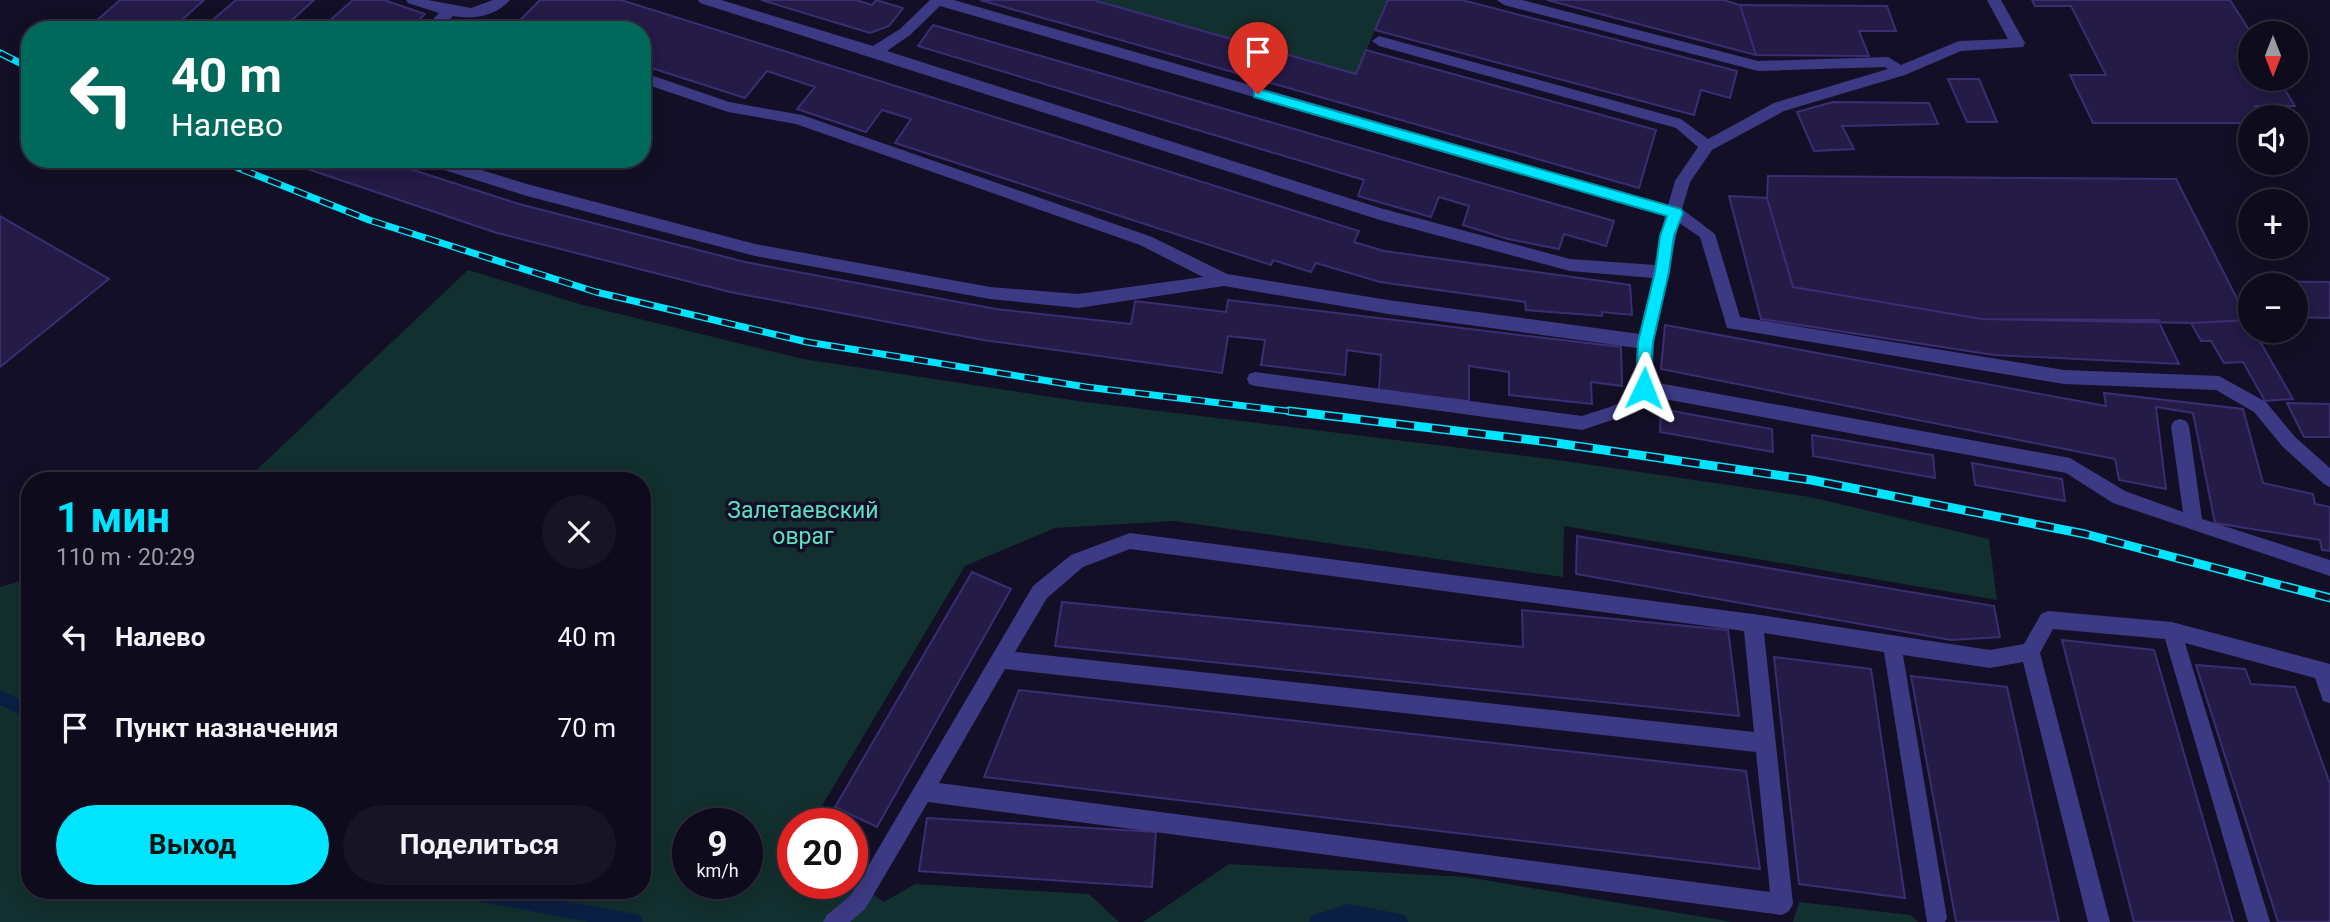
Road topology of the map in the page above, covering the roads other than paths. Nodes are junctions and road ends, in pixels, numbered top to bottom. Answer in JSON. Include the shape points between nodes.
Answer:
{"nodes":[{"id":1,"x":413,"y":0,"type":"edge"},
{"id":2,"x":503,"y":0,"type":"edge"},
{"id":3,"x":705,"y":0,"type":"edge"},
{"id":4,"x":937,"y":0,"type":"edge"},
{"id":5,"x":1504,"y":0,"type":"edge"},
{"id":6,"x":1994,"y":0,"type":"edge"},
{"id":7,"x":449,"y":12,"type":"junction"},
{"id":8,"x":440,"y":21,"type":"edge"},
{"id":9,"x":1379,"y":41,"type":"dead end"},
{"id":10,"x":875,"y":52,"type":"junction"},
{"id":11,"x":1900,"y":71,"type":"junction"},
{"id":12,"x":651,"y":80,"type":"edge"},
{"id":13,"x":1707,"y":146,"type":"junction"},
{"id":14,"x":456,"y":168,"type":"edge"},
{"id":15,"x":1676,"y":213,"type":"junction"},
{"id":16,"x":1662,"y":272,"type":"junction"},
{"id":17,"x":1224,"y":281,"type":"junction"},
{"id":18,"x":1646,"y":342,"type":"junction"},
{"id":19,"x":1255,"y":379,"type":"dead end"},
{"id":20,"x":1644,"y":388,"type":"junction"},
{"id":21,"x":2180,"y":426,"type":"dead end"},
{"id":22,"x":2330,"y":479,"type":"edge"},
{"id":23,"x":2194,"y":524,"type":"junction"},
{"id":24,"x":2330,"y":568,"type":"edge"},
{"id":25,"x":1753,"y":623,"type":"junction"},
{"id":26,"x":2172,"y":631,"type":"junction"},
{"id":27,"x":1892,"y":644,"type":"junction"},
{"id":28,"x":2030,"y":652,"type":"junction"},
{"id":29,"x":1001,"y":660,"type":"junction"},
{"id":30,"x":2326,"y":672,"type":"edge"},
{"id":31,"x":2330,"y":694,"type":"edge"},
{"id":32,"x":1765,"y":743,"type":"junction"},
{"id":33,"x":923,"y":791,"type":"junction"},
{"id":34,"x":1936,"y":918,"type":"dead end"},
{"id":35,"x":835,"y":922,"type":"edge"},
{"id":36,"x":2099,"y":922,"type":"edge"},
{"id":37,"x":2259,"y":922,"type":"edge"}],
"edges":[{"from":1,"to":7,"type":"lane"},
{"from":2,"to":7,"type":"lane","via":[[470,14]]},
{"from":3,"to":10,"type":"lane"},
{"from":4,"to":10,"type":"lane","via":[[905,32]]},
{"from":4,"to":15,"type":"lane"},
{"from":5,"to":11,"type":"lane","via":[[1758,66],[1888,61]]},
{"from":6,"to":11,"type":"lane","via":[[2018,43],[1959,46]]},
{"from":7,"to":8,"type":"lane"},
{"from":9,"to":13,"type":"lane","via":[[1681,124]]},
{"from":10,"to":16,"type":"lane","via":[[1380,214],[1570,265]]},
{"from":11,"to":13,"type":"lane","via":[[1779,107]]},
{"from":12,"to":17,"type":"lane","via":[[728,107],[797,119],[1146,241]]},
{"from":13,"to":15,"type":"lane","via":[[1683,181]]},
{"from":14,"to":17,"type":"lane","via":[[755,250],[990,293],[1079,301]]},
{"from":15,"to":16,"type":"lane"},
{"from":15,"to":22,"type":"lane","via":[[1707,234],[1733,323],[2064,377],[2219,383],[2260,407],[2289,442]]},
{"from":16,"to":18,"type":"lane"},
{"from":17,"to":18,"type":"lane"},
{"from":18,"to":20,"type":"lane"},
{"from":19,"to":20,"type":"lane","via":[[1582,423],[1630,407]]},
{"from":20,"to":23,"type":"lane","via":[[2070,466],[2119,497]]},
{"from":21,"to":23,"type":"lane"},
{"from":23,"to":24,"type":"lane"},
{"from":25,"to":27,"type":"lane"},
{"from":25,"to":29,"type":"lane","via":[[1130,541],[1077,561],[1041,592]]},
{"from":25,"to":32,"type":"lane"},
{"from":26,"to":28,"type":"lane","via":[[2049,620]]},
{"from":26,"to":30,"type":"lane"},
{"from":26,"to":37,"type":"lane"},
{"from":27,"to":28,"type":"lane","via":[[1990,659]]},
{"from":27,"to":34,"type":"lane"},
{"from":28,"to":36,"type":"lane"},
{"from":29,"to":32,"type":"lane"},
{"from":29,"to":33,"type":"lane"},
{"from":30,"to":31,"type":"lane"},
{"from":32,"to":33,"type":"lane","via":[[1782,904]]},
{"from":33,"to":35,"type":"lane","via":[[858,902]]}]}
